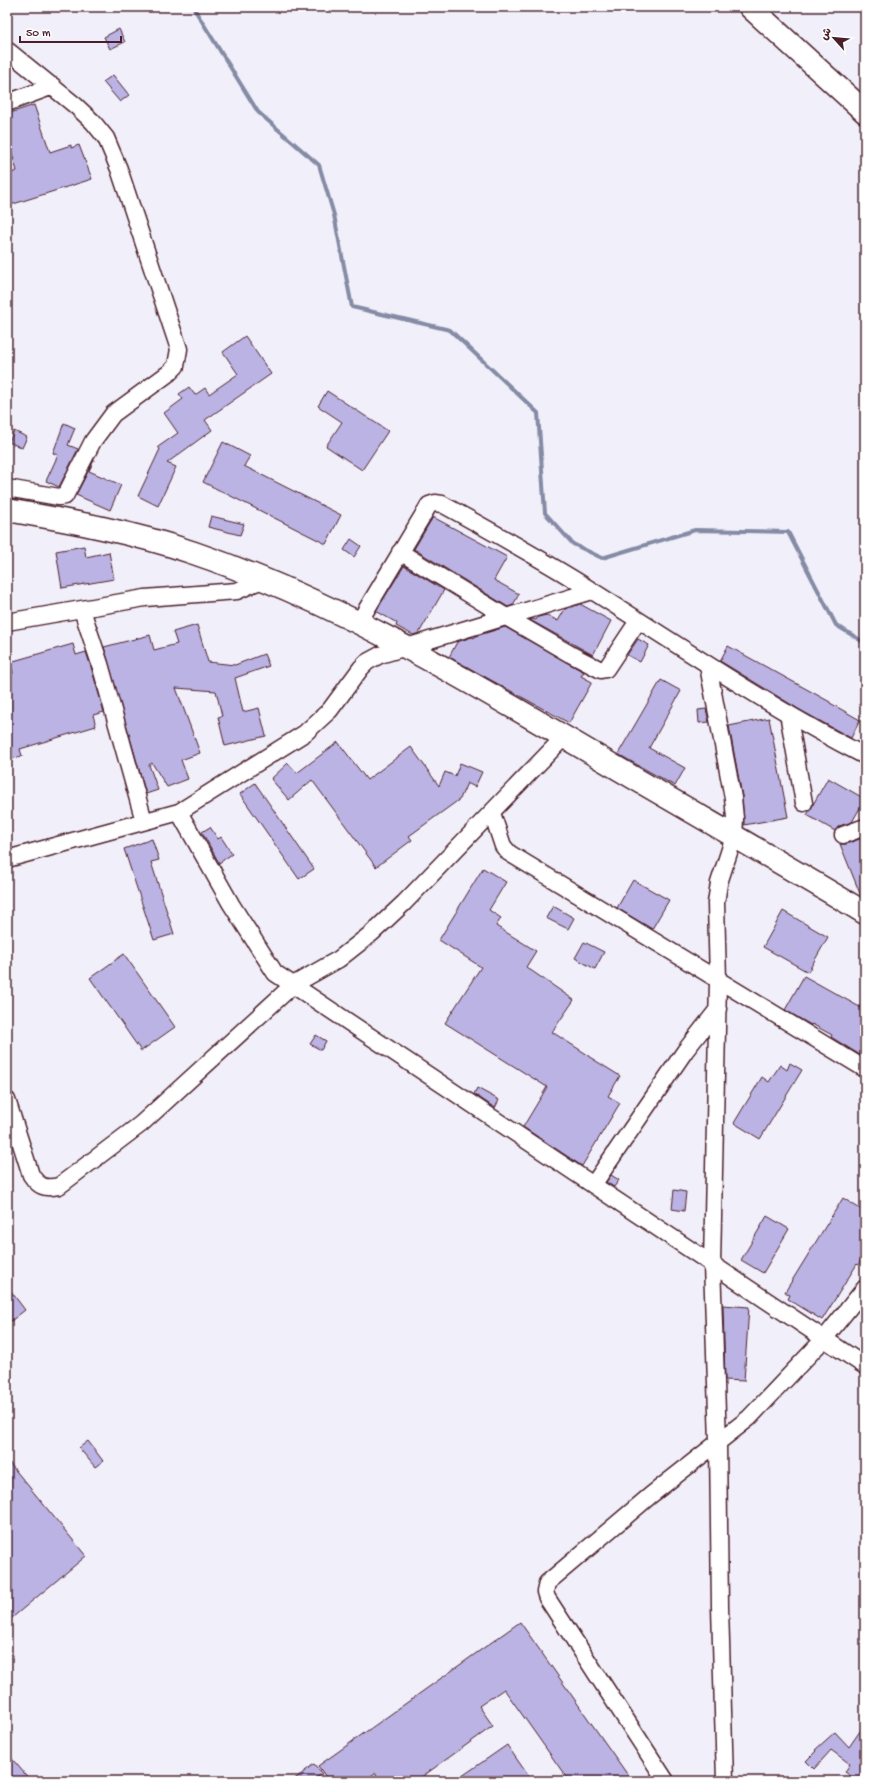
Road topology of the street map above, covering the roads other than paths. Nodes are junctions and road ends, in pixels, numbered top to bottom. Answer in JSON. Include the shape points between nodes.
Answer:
{"nodes":[{"id":1,"x":750,"y":7,"type":"edge"},
{"id":2,"x":7,"y":50,"type":"edge"},
{"id":3,"x":53,"y":86,"type":"junction"},
{"id":4,"x":7,"y":103,"type":"edge"},
{"id":5,"x":865,"y":112,"type":"edge"},
{"id":6,"x":7,"y":488,"type":"edge"},
{"id":7,"x":7,"y":510,"type":"edge"},
{"id":8,"x":400,"y":552,"type":"junction"},
{"id":9,"x":264,"y":579,"type":"junction"},
{"id":10,"x":592,"y":591,"type":"junction"},
{"id":11,"x":82,"y":610,"type":"junction"},
{"id":12,"x":508,"y":618,"type":"junction"},
{"id":13,"x":638,"y":621,"type":"junction"},
{"id":14,"x":7,"y":622,"type":"edge"},
{"id":15,"x":359,"y":622,"type":"junction"},
{"id":16,"x":406,"y":647,"type":"junction"},
{"id":17,"x":708,"y":666,"type":"junction"},
{"id":18,"x":788,"y":713,"type":"junction"},
{"id":19,"x":564,"y":737,"type":"junction"},
{"id":20,"x":865,"y":756,"type":"edge"},
{"id":21,"x":804,"y":803,"type":"dead end"},
{"id":22,"x":179,"y":812,"type":"junction"},
{"id":23,"x":492,"y":813,"type":"junction"},
{"id":24,"x":144,"y":821,"type":"junction"},
{"id":25,"x":865,"y":827,"type":"edge"},
{"id":26,"x":843,"y":835,"type":"dead end"},
{"id":27,"x":734,"y":837,"type":"junction"},
{"id":28,"x":7,"y":859,"type":"edge"},
{"id":29,"x":862,"y":908,"type":"edge"},
{"id":30,"x":718,"y":981,"type":"junction"},
{"id":31,"x":293,"y":985,"type":"junction"},
{"id":32,"x":718,"y":1010,"type":"junction"},
{"id":33,"x":865,"y":1069,"type":"edge"},
{"id":34,"x":7,"y":1100,"type":"edge"},
{"id":35,"x":593,"y":1185,"type":"junction"},
{"id":36,"x":712,"y":1264,"type":"junction"},
{"id":37,"x":865,"y":1288,"type":"edge"},
{"id":38,"x":824,"y":1339,"type":"junction"},
{"id":39,"x":865,"y":1366,"type":"edge"},
{"id":40,"x":718,"y":1442,"type":"junction"},
{"id":41,"x":666,"y":1781,"type":"edge"},
{"id":42,"x":725,"y":1781,"type":"edge"}],
"edges":[{"from":1,"to":5,"type":"main road"},
{"from":2,"to":3,"type":"street"},
{"from":3,"to":4,"type":"street"},
{"from":3,"to":6,"type":"street","via":[[93,122],[106,138],[119,169],[179,349],[178,360],[169,373],[113,414],[93,441],[65,496]]},
{"from":7,"to":9,"type":"main road","via":[[92,525],[192,552]]},
{"from":8,"to":10,"type":"street","via":[[429,505],[442,504]]},
{"from":8,"to":12,"type":"street"},
{"from":8,"to":15,"type":"street"},
{"from":9,"to":11,"type":"street","via":[[237,591],[145,598]]},
{"from":9,"to":15,"type":"main road"},
{"from":10,"to":12,"type":"street"},
{"from":10,"to":13,"type":"street"},
{"from":11,"to":14,"type":"street"},
{"from":11,"to":24,"type":"street","via":[[100,664]]},
{"from":12,"to":13,"type":"street","via":[[597,669],[603,670]]},
{"from":12,"to":16,"type":"street"},
{"from":13,"to":17,"type":"street"},
{"from":15,"to":16,"type":"main road"},
{"from":16,"to":19,"type":"main road"},
{"from":16,"to":22,"type":"street","via":[[367,662],[330,710],[305,733]]},
{"from":17,"to":18,"type":"street"},
{"from":17,"to":27,"type":"street","via":[[733,798]]},
{"from":18,"to":20,"type":"street"},
{"from":18,"to":21,"type":"street"},
{"from":19,"to":23,"type":"street"},
{"from":19,"to":27,"type":"main road"},
{"from":22,"to":24,"type":"street"},
{"from":22,"to":31,"type":"street","via":[[231,904],[275,973]]},
{"from":23,"to":30,"type":"street","via":[[503,846],[509,853]]},
{"from":23,"to":31,"type":"street","via":[[372,932],[339,959]]},
{"from":24,"to":28,"type":"street"},
{"from":25,"to":26,"type":"street"},
{"from":27,"to":29,"type":"main road"},
{"from":27,"to":30,"type":"street","via":[[719,883],[716,903]]},
{"from":30,"to":32,"type":"street"},
{"from":30,"to":33,"type":"street"},
{"from":31,"to":34,"type":"street","via":[[141,1124],[59,1186],[43,1187],[37,1184],[31,1175]]},
{"from":31,"to":35,"type":"street"},
{"from":32,"to":35,"type":"street","via":[[685,1051]]},
{"from":32,"to":36,"type":"street"},
{"from":35,"to":36,"type":"street"},
{"from":36,"to":38,"type":"street"},
{"from":36,"to":40,"type":"street"},
{"from":37,"to":38,"type":"street"},
{"from":38,"to":39,"type":"street"},
{"from":38,"to":40,"type":"street","via":[[749,1418]]},
{"from":40,"to":41,"type":"street","via":[[547,1583],[545,1592]]},
{"from":40,"to":42,"type":"street"}]}
